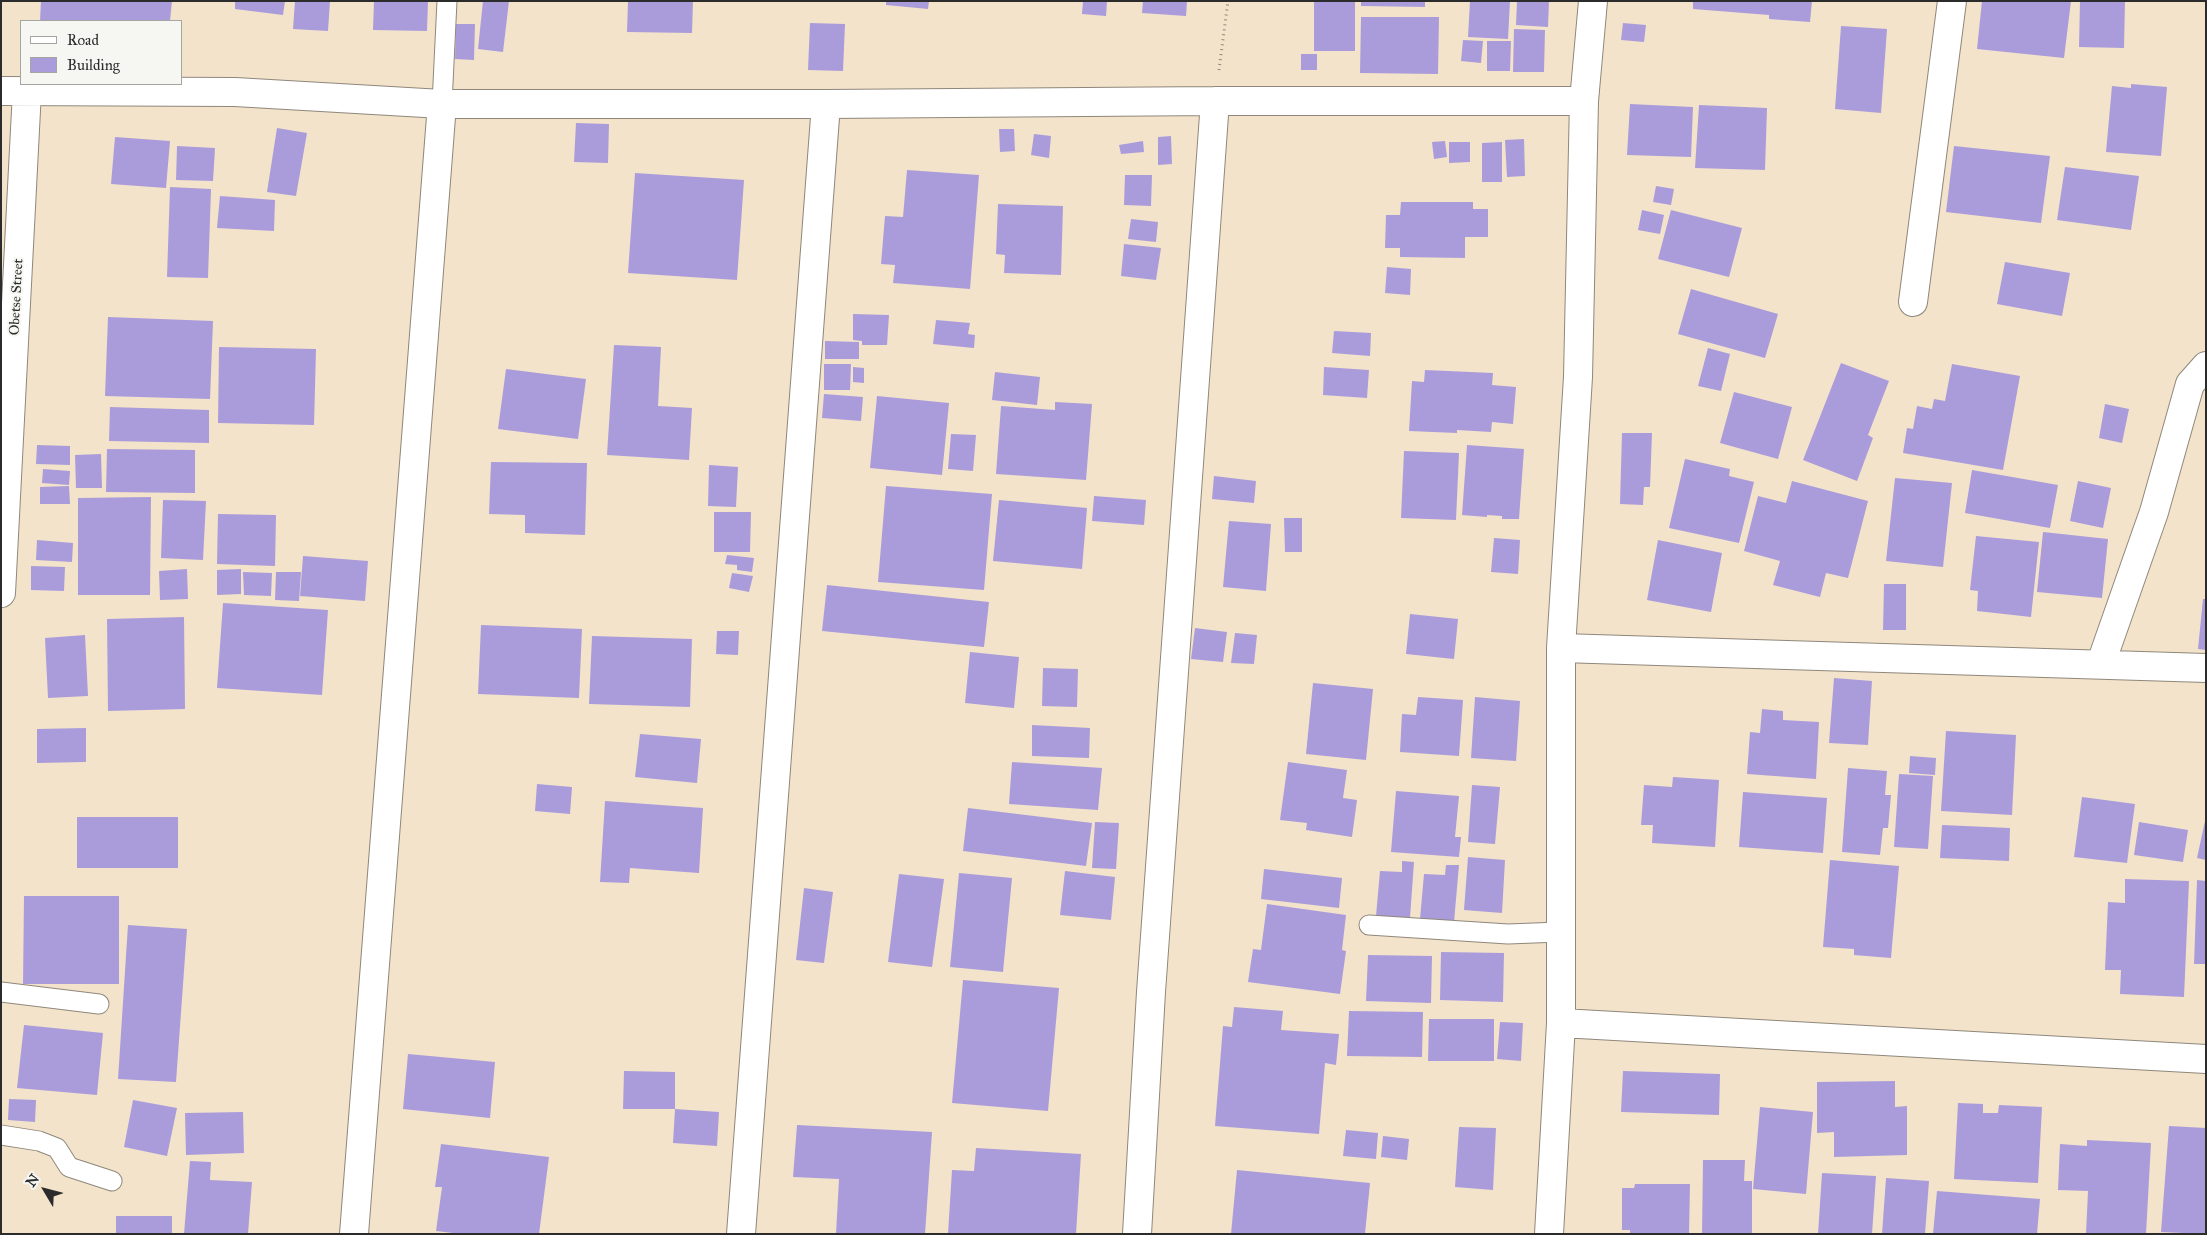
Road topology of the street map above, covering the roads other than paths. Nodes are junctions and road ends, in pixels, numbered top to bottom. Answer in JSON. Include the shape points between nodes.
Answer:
{"nodes":[{"id":1,"x":447,"y":1,"type":"edge"},
{"id":2,"x":1593,"y":1,"type":"edge"},
{"id":3,"x":1952,"y":1,"type":"edge"},
{"id":4,"x":14,"y":91,"type":"edge"},
{"id":5,"x":1215,"y":101,"type":"junction"},
{"id":6,"x":1584,"y":102,"type":"junction"},
{"id":7,"x":442,"y":104,"type":"junction"},
{"id":8,"x":826,"y":104,"type":"junction"},
{"id":9,"x":1913,"y":302,"type":"dead end"},
{"id":10,"x":2206,"y":366,"type":"edge"},
{"id":11,"x":1,"y":592,"type":"edge"},
{"id":12,"x":1561,"y":648,"type":"junction"},
{"id":13,"x":2101,"y":663,"type":"junction"},
{"id":14,"x":2206,"y":668,"type":"edge"},
{"id":15,"x":1369,"y":924,"type":"dead end"},
{"id":16,"x":1560,"y":932,"type":"junction"},
{"id":17,"x":1,"y":992,"type":"edge"},
{"id":18,"x":99,"y":1004,"type":"dead end"},
{"id":19,"x":1561,"y":1023,"type":"junction"},
{"id":20,"x":2206,"y":1059,"type":"edge"},
{"id":21,"x":1,"y":1135,"type":"edge"},
{"id":22,"x":112,"y":1181,"type":"dead end"},
{"id":23,"x":354,"y":1234,"type":"edge"},
{"id":24,"x":740,"y":1234,"type":"edge"},
{"id":25,"x":1137,"y":1234,"type":"edge"},
{"id":26,"x":1549,"y":1234,"type":"edge"}],
"edges":[{"from":1,"to":7,"type":"lane"},
{"from":2,"to":6,"type":"street"},
{"from":3,"to":9,"type":"street"},
{"from":4,"to":7,"type":"street","via":[[235,92]]},
{"from":4,"to":11,"type":"street","name":"Obetse Street"},
{"from":5,"to":6,"type":"street"},
{"from":5,"to":8,"type":"street"},
{"from":5,"to":25,"type":"street","via":[[1151,992]]},
{"from":6,"to":12,"type":"street","via":[[1578,377]]},
{"from":7,"to":8,"type":"street"},
{"from":7,"to":23,"type":"street"},
{"from":8,"to":24,"type":"street"},
{"from":10,"to":13,"type":"street","via":[[2190,384],[2154,512]]},
{"from":12,"to":13,"type":"street"},
{"from":12,"to":16,"type":"street"},
{"from":13,"to":14,"type":"street"},
{"from":15,"to":16,"type":"lane","via":[[1508,934]]},
{"from":16,"to":19,"type":"street"},
{"from":17,"to":18,"type":"lane"},
{"from":19,"to":20,"type":"street"},
{"from":19,"to":26,"type":"street"},
{"from":21,"to":22,"type":"lane","via":[[39,1141],[57,1148],[69,1166]]}]}
